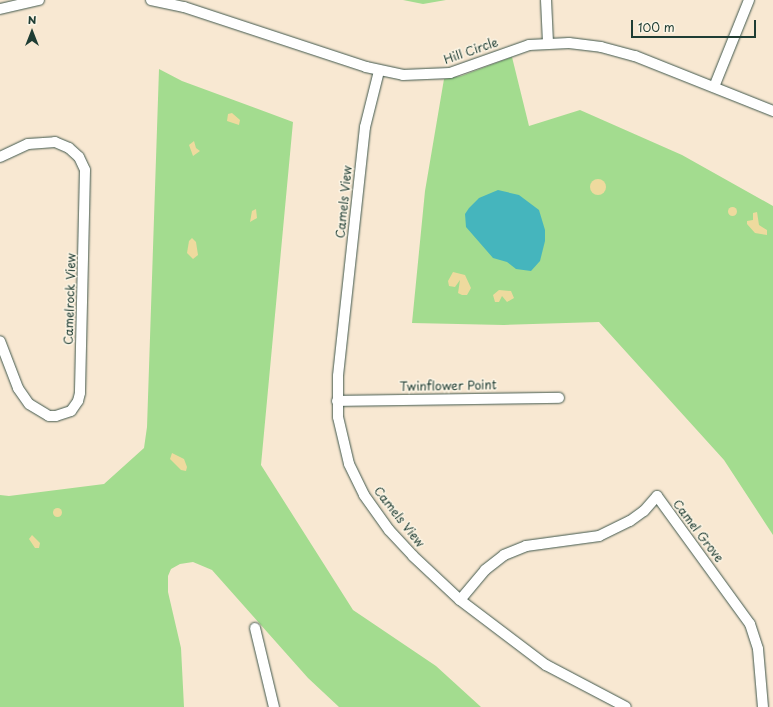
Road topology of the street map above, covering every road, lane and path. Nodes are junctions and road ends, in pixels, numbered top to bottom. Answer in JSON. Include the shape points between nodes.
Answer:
{"nodes":[{"id":1,"x":39,"y":0,"type":"edge"},
{"id":2,"x":152,"y":0,"type":"edge"},
{"id":3,"x":546,"y":0,"type":"edge"},
{"id":4,"x":749,"y":0,"type":"edge"},
{"id":5,"x":0,"y":9,"type":"edge"},
{"id":6,"x":548,"y":43,"type":"junction"},
{"id":7,"x":379,"y":71,"type":"junction"},
{"id":8,"x":714,"y":87,"type":"junction"},
{"id":9,"x":773,"y":111,"type":"edge"},
{"id":10,"x":0,"y":157,"type":"edge"},
{"id":11,"x":0,"y":341,"type":"edge"},
{"id":12,"x":559,"y":398,"type":"dead end"},
{"id":13,"x":337,"y":401,"type":"junction"},
{"id":14,"x":460,"y":600,"type":"junction"},
{"id":15,"x":255,"y":628,"type":"dead end"},
{"id":16,"x":274,"y":707,"type":"edge"},
{"id":17,"x":626,"y":707,"type":"edge"},
{"id":18,"x":763,"y":707,"type":"edge"}],
"edges":[{"from":1,"to":5,"type":"street"},
{"from":2,"to":7,"type":"street","name":"Hill Circle","via":[[206,13]]},
{"from":3,"to":6,"type":"street"},
{"from":4,"to":8,"type":"street"},
{"from":6,"to":7,"type":"street","name":"Hill Circle","via":[[514,50],[450,73],[418,76]]},
{"from":6,"to":8,"type":"street","name":"Hill Circle","via":[[585,44],[617,51]]},
{"from":7,"to":13,"type":"street","name":"Camels View","via":[[365,128]]},
{"from":8,"to":9,"type":"street","name":"Hill Circle"},
{"from":10,"to":11,"type":"street","name":"Camelrock View","via":[[28,144],[55,142],[69,148],[79,157],[85,170],[80,393],[71,411],[49,416],[29,404],[18,388]]},
{"from":12,"to":13,"type":"street","name":"Twinflower Point"},
{"from":13,"to":14,"type":"street","name":"Camels View","via":[[344,448],[364,495],[389,530]]},
{"from":14,"to":17,"type":"street","name":"Camels View","via":[[546,665]]},
{"from":14,"to":18,"type":"street","name":"Camel Grove","via":[[485,570],[504,555],[526,546],[587,539],[607,533],[644,511],[657,496],[750,624],[758,649]]},
{"from":15,"to":16,"type":"street"}]}
